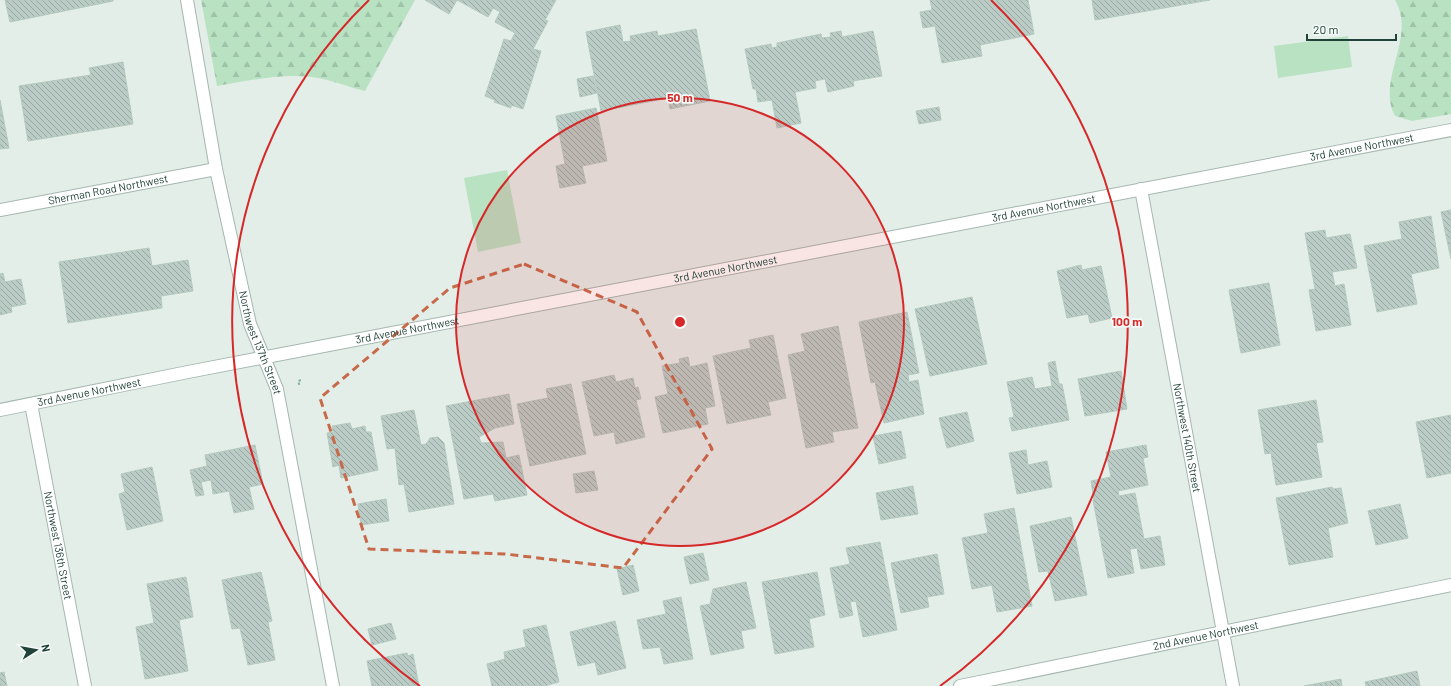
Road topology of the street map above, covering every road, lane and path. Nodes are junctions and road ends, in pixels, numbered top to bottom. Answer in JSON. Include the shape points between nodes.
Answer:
{"nodes":[{"id":1,"x":187,"y":0,"type":"edge"},
{"id":2,"x":1451,"y":130,"type":"edge"},
{"id":3,"x":216,"y":169,"type":"junction"},
{"id":4,"x":1141,"y":189,"type":"junction"},
{"id":5,"x":0,"y":210,"type":"edge"},
{"id":6,"x":264,"y":358,"type":"junction"},
{"id":7,"x":299,"y":379,"type":"dead end"},
{"id":8,"x":301,"y":383,"type":"dead end"},
{"id":9,"x":31,"y":404,"type":"junction"},
{"id":10,"x":0,"y":410,"type":"edge"},
{"id":11,"x":1451,"y":586,"type":"edge"},
{"id":12,"x":1222,"y":632,"type":"junction"},
{"id":13,"x":85,"y":686,"type":"edge"},
{"id":14,"x":333,"y":686,"type":"edge"},
{"id":15,"x":960,"y":686,"type":"edge"},
{"id":16,"x":1233,"y":686,"type":"edge"}],
"edges":[{"from":1,"to":3,"type":"street","name":"Northwest 137th Street"},
{"from":2,"to":4,"type":"street","name":"3rd Avenue Northwest"},
{"from":3,"to":5,"type":"street","name":"Sherman Road Northwest"},
{"from":3,"to":6,"type":"street","name":"Northwest 137th Street","via":[[250,324]]},
{"from":4,"to":6,"type":"street","name":"3rd Avenue Northwest"},
{"from":4,"to":12,"type":"street","name":"Northwest 140th Street"},
{"from":6,"to":9,"type":"street","name":"3rd Avenue Northwest"},
{"from":6,"to":14,"type":"street","name":"Northwest 137th Street","via":[[277,389]]},
{"from":7,"to":8,"type":"path"},
{"from":9,"to":10,"type":"street","name":"3rd Avenue Northwest"},
{"from":9,"to":13,"type":"street","name":"Northwest 136th Street"},
{"from":11,"to":12,"type":"street","name":"2nd Avenue Northwest"},
{"from":12,"to":15,"type":"street","name":"2nd Avenue Northwest"},
{"from":12,"to":16,"type":"street","name":"Northwest 140th Street"}]}
